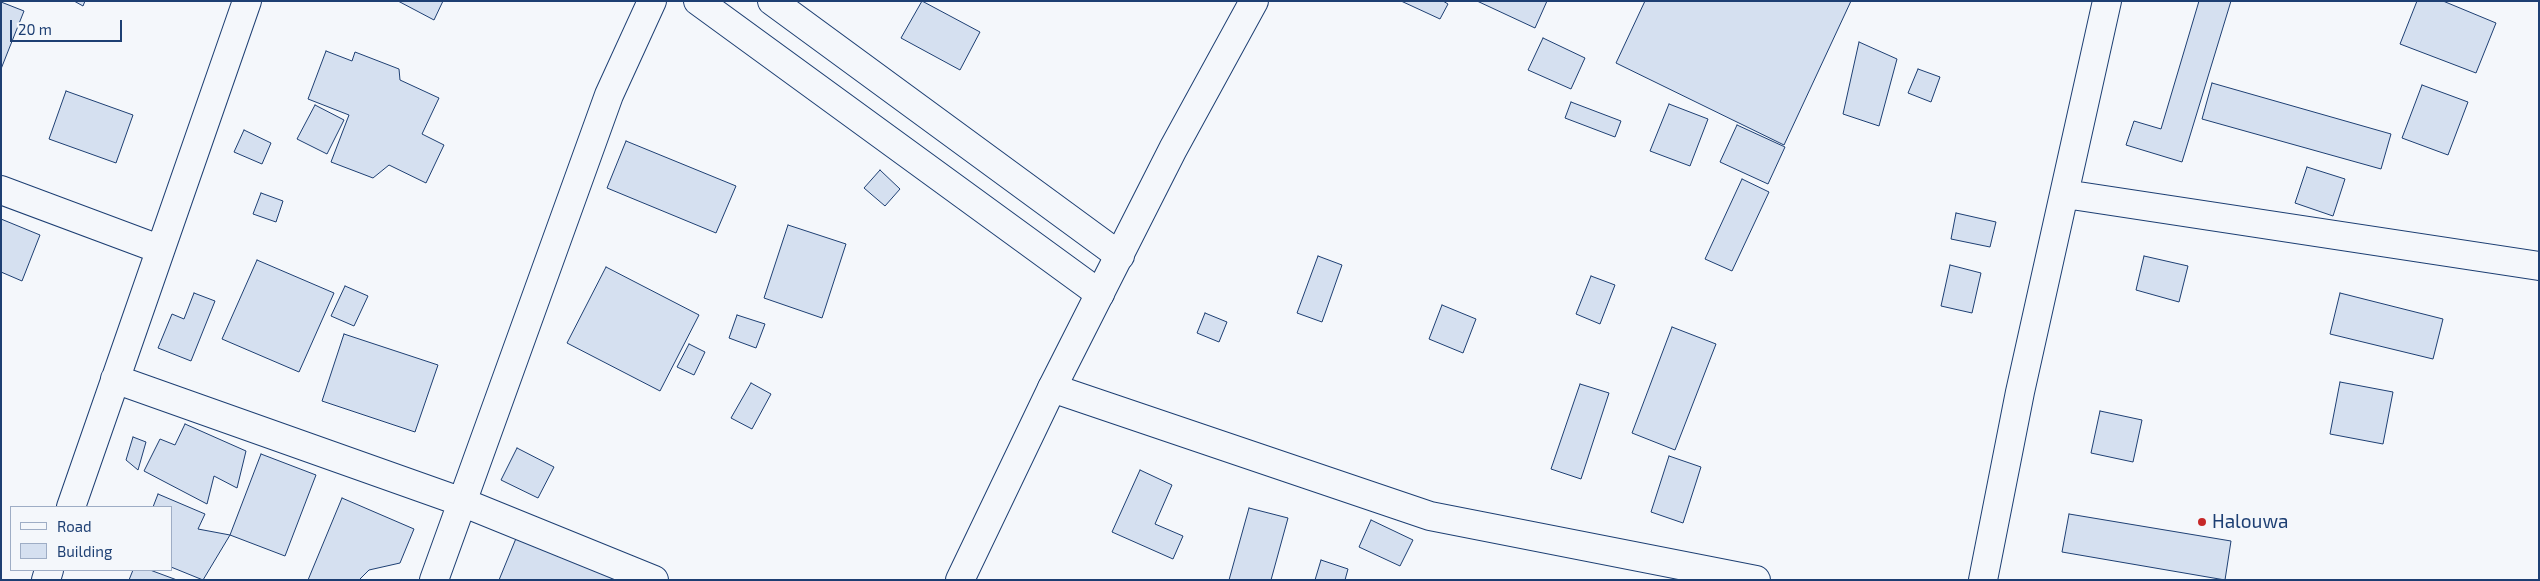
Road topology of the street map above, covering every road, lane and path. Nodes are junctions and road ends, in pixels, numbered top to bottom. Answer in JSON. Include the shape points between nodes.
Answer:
{"nodes":[{"id":1,"x":247,"y":1,"type":"edge"},
{"id":2,"x":652,"y":1,"type":"edge"},
{"id":3,"x":698,"y":1,"type":"edge"},
{"id":4,"x":772,"y":1,"type":"edge"},
{"id":5,"x":1254,"y":1,"type":"edge"},
{"id":6,"x":2107,"y":1,"type":"edge"},
{"id":7,"x":1,"y":190,"type":"edge"},
{"id":8,"x":2065,"y":194,"type":"junction"},
{"id":9,"x":159,"y":249,"type":"junction"},
{"id":10,"x":1120,"y":256,"type":"junction"},
{"id":11,"x":2539,"y":266,"type":"edge"},
{"id":12,"x":1100,"y":294,"type":"junction"},
{"id":13,"x":115,"y":379,"type":"junction"},
{"id":14,"x":1052,"y":388,"type":"junction"},
{"id":15,"x":462,"y":502,"type":"junction"},
{"id":16,"x":71,"y":506,"type":"edge"},
{"id":17,"x":434,"y":580,"type":"edge"},
{"id":18,"x":654,"y":580,"type":"edge"},
{"id":19,"x":960,"y":580,"type":"edge"},
{"id":20,"x":1756,"y":580,"type":"edge"},
{"id":21,"x":1983,"y":580,"type":"edge"}],
"edges":[{"from":1,"to":9,"type":"street"},
{"from":2,"to":15,"type":"street","via":[[609,95]]},
{"from":3,"to":12,"type":"street"},
{"from":4,"to":10,"type":"street"},
{"from":5,"to":10,"type":"street","via":[[1173,149]]},
{"from":6,"to":8,"type":"street"},
{"from":7,"to":9,"type":"street"},
{"from":8,"to":11,"type":"street"},
{"from":8,"to":21,"type":"street","via":[[2020,392]]},
{"from":9,"to":13,"type":"street"},
{"from":10,"to":12,"type":"street"},
{"from":12,"to":14,"type":"street"},
{"from":13,"to":15,"type":"street"},
{"from":13,"to":16,"type":"street"},
{"from":14,"to":19,"type":"street"},
{"from":14,"to":20,"type":"street","via":[[1430,516]]},
{"from":15,"to":17,"type":"street"},
{"from":15,"to":18,"type":"street"}]}
